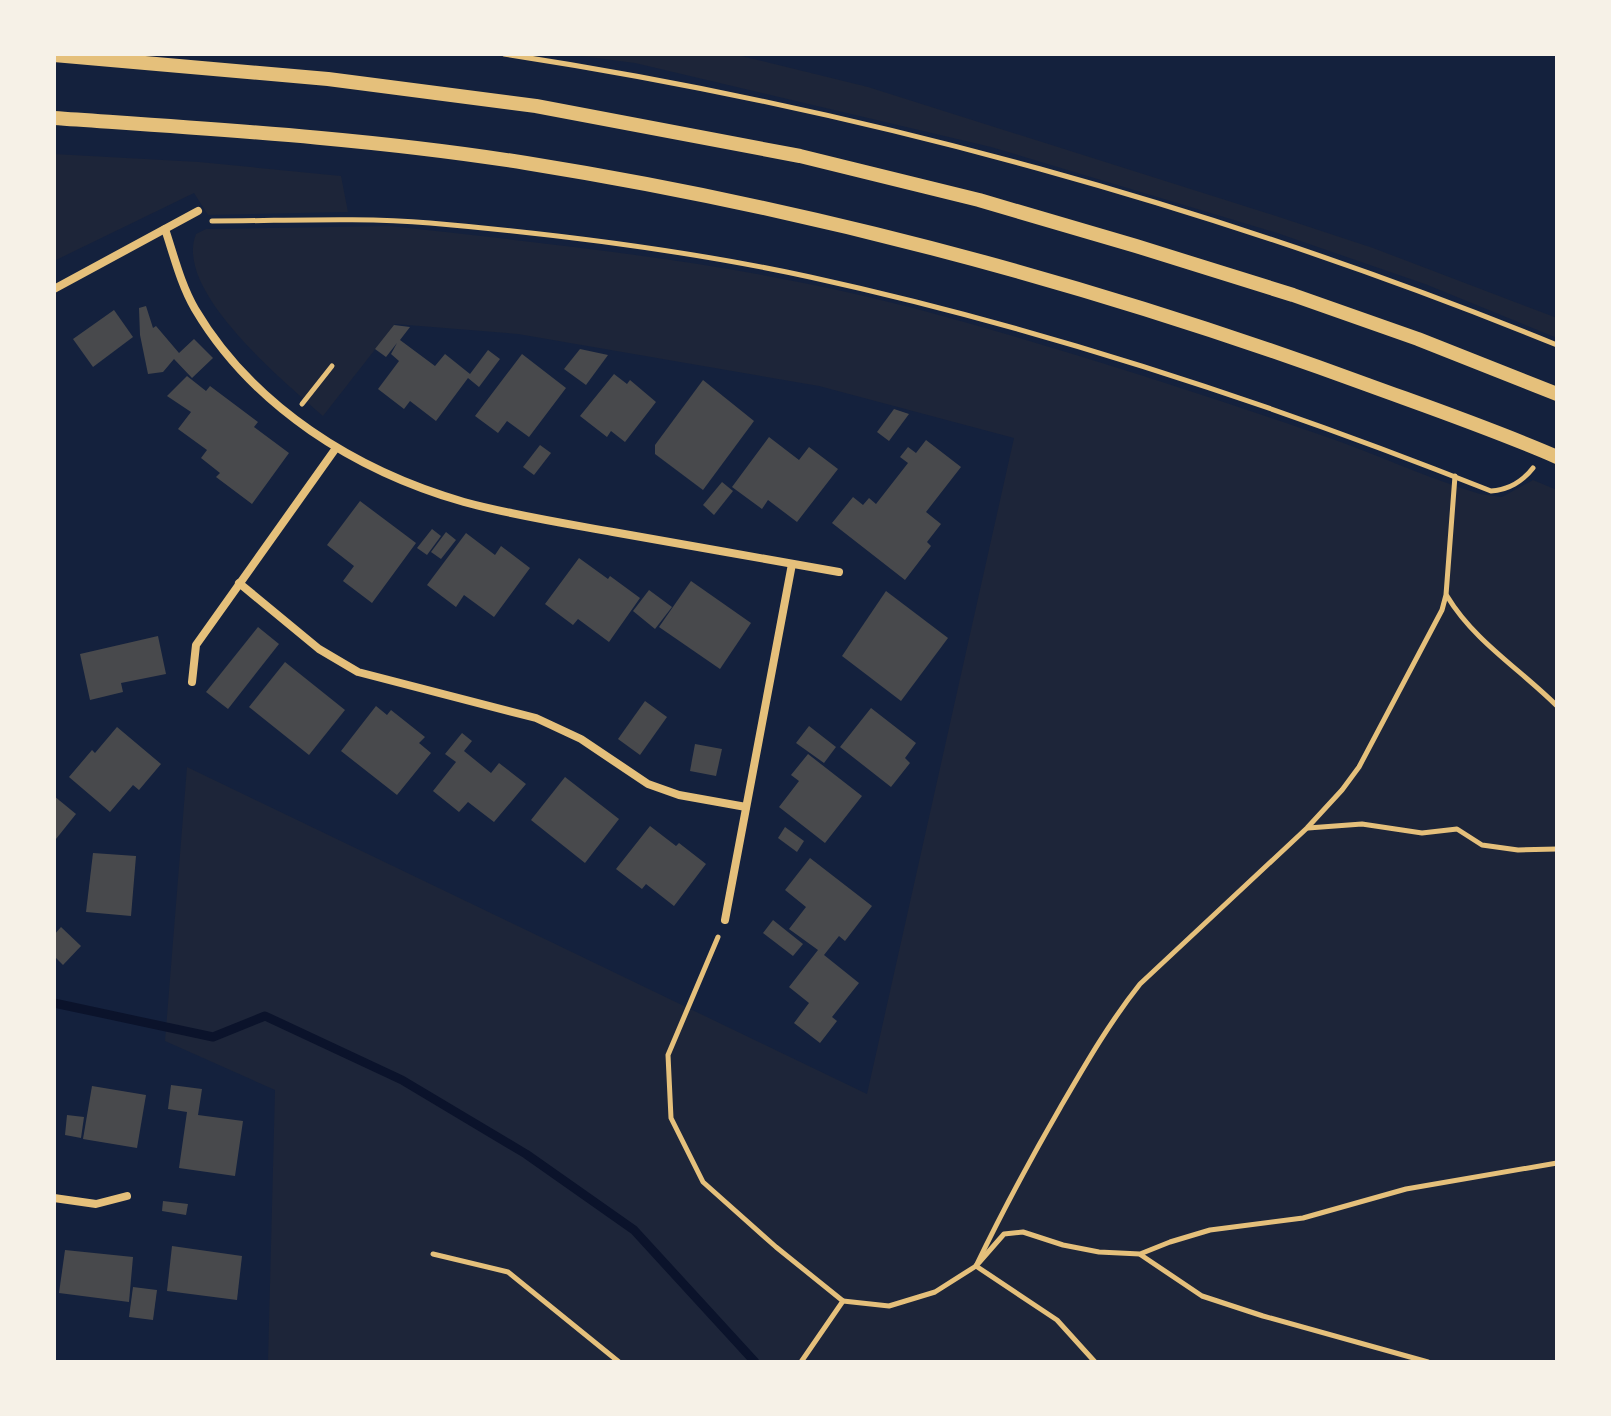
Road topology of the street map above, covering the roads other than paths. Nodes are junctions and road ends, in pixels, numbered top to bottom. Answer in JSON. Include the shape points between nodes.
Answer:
{"nodes":[{"id":1,"x":54,"y":55,"type":"edge"},
{"id":2,"x":54,"y":118,"type":"edge"},
{"id":3,"x":198,"y":211,"type":"road end"},
{"id":4,"x":165,"y":229,"type":"junction"},
{"id":5,"x":54,"y":289,"type":"edge"},
{"id":6,"x":1557,"y":394,"type":"edge"},
{"id":7,"x":336,"y":448,"type":"junction"},
{"id":8,"x":1552,"y":454,"type":"edge"},
{"id":9,"x":792,"y":564,"type":"junction"},
{"id":10,"x":839,"y":572,"type":"dead end"},
{"id":11,"x":239,"y":583,"type":"junction"},
{"id":12,"x":192,"y":682,"type":"dead end"},
{"id":13,"x":746,"y":807,"type":"junction"},
{"id":14,"x":725,"y":920,"type":"road end"},
{"id":15,"x":127,"y":1196,"type":"dead end"},
{"id":16,"x":54,"y":1198,"type":"edge"}],
"edges":[{"from":1,"to":6,"type":"street","via":[[328,79],[536,106],[800,156],[979,200],[1293,295]]},
{"from":2,"to":8,"type":"street","via":[[335,140],[524,163],[755,207],[890,238],[1191,322]]},
{"from":3,"to":4,"type":"street"},
{"from":4,"to":5,"type":"street"},
{"from":4,"to":7,"type":"street","via":[[194,307],[211,333],[291,417]]},
{"from":7,"to":9,"type":"street","via":[[383,473],[466,502]]},
{"from":7,"to":11,"type":"street"},
{"from":9,"to":10,"type":"street"},
{"from":9,"to":13,"type":"street"},
{"from":11,"to":12,"type":"street","via":[[196,645]]},
{"from":11,"to":13,"type":"street","via":[[319,649],[358,672],[536,718],[560,727],[648,784]]},
{"from":13,"to":14,"type":"street"},
{"from":15,"to":16,"type":"street","via":[[96,1204]]}]}
